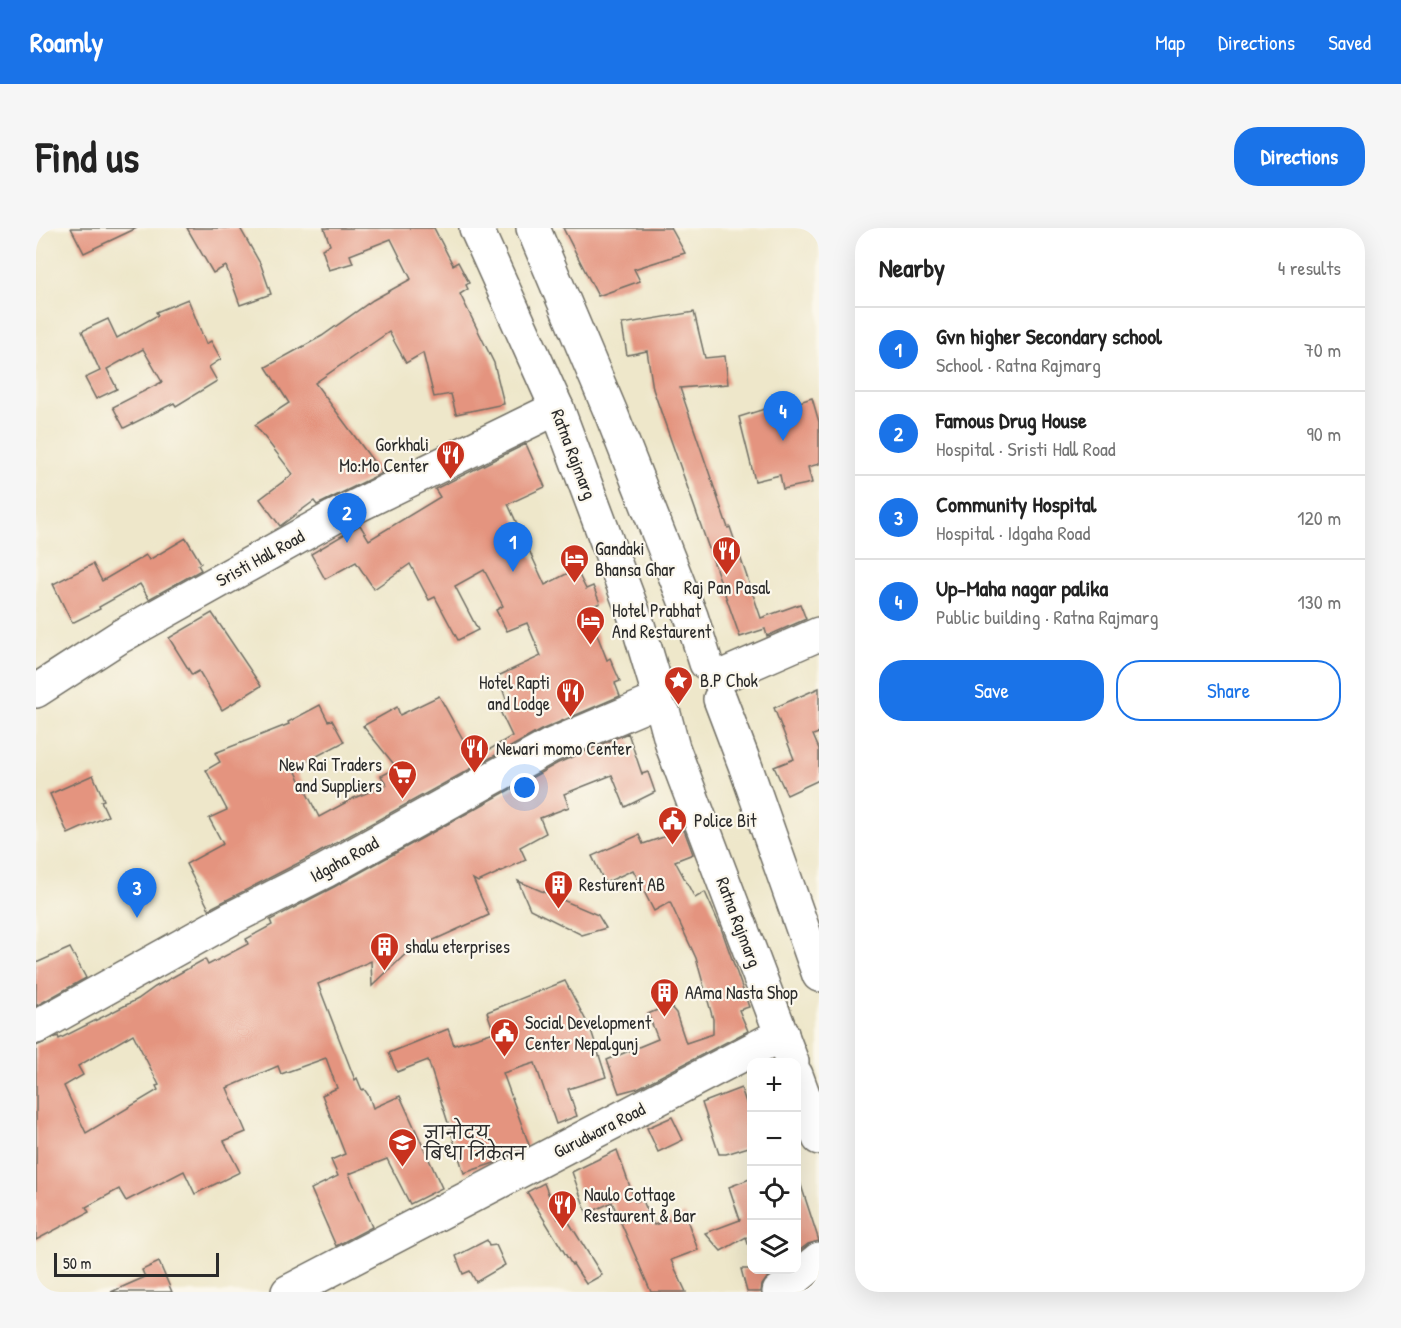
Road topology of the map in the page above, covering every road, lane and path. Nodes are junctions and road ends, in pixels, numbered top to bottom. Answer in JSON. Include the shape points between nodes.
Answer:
{"nodes":[{"id":1,"x":476,"y":228,"type":"edge"},
{"id":2,"x":542,"y":232,"type":"edge"},
{"id":3,"x":557,"y":408,"type":"junction"},
{"id":4,"x":819,"y":634,"type":"edge"},
{"id":5,"x":714,"y":680,"type":"junction"},
{"id":6,"x":36,"y":691,"type":"edge"},
{"id":7,"x":659,"y":700,"type":"junction"},
{"id":8,"x":819,"y":975,"type":"edge"},
{"id":9,"x":36,"y":1027,"type":"edge"},
{"id":10,"x":787,"y":1048,"type":"edge"},
{"id":11,"x":801,"y":1089,"type":"edge"},
{"id":12,"x":819,"y":1138,"type":"edge"},
{"id":13,"x":819,"y":1259,"type":"edge"},
{"id":14,"x":288,"y":1292,"type":"edge"},
{"id":15,"x":779,"y":1292,"type":"edge"}],
"edges":[{"from":1,"to":3,"type":"main road","name":"Ratna Rajmarg"},
{"from":2,"to":5,"type":"main road"},
{"from":3,"to":6,"type":"main road","name":"Sristi Hall Road","via":[[334,518],[121,636]]},
{"from":3,"to":7,"type":"main road","name":"Ratna Rajmarg","via":[[638,625]]},
{"from":4,"to":5,"type":"main road"},
{"from":5,"to":7,"type":"main road","via":[[689,658],[674,662],[662,671]]},
{"from":5,"to":7,"type":"main road","via":[[714,711],[705,719],[677,722]]},
{"from":5,"to":8,"type":"main road"},
{"from":7,"to":9,"type":"main road","name":"Idgaha Road","via":[[550,746]]},
{"from":7,"to":10,"type":"main road","name":"Ratna Rajmarg","via":[[673,748]]},
{"from":10,"to":14,"type":"main road","name":"Gurudwara Road"},
{"from":11,"to":12,"type":"main road"},
{"from":13,"to":15,"type":"main road"}]}
